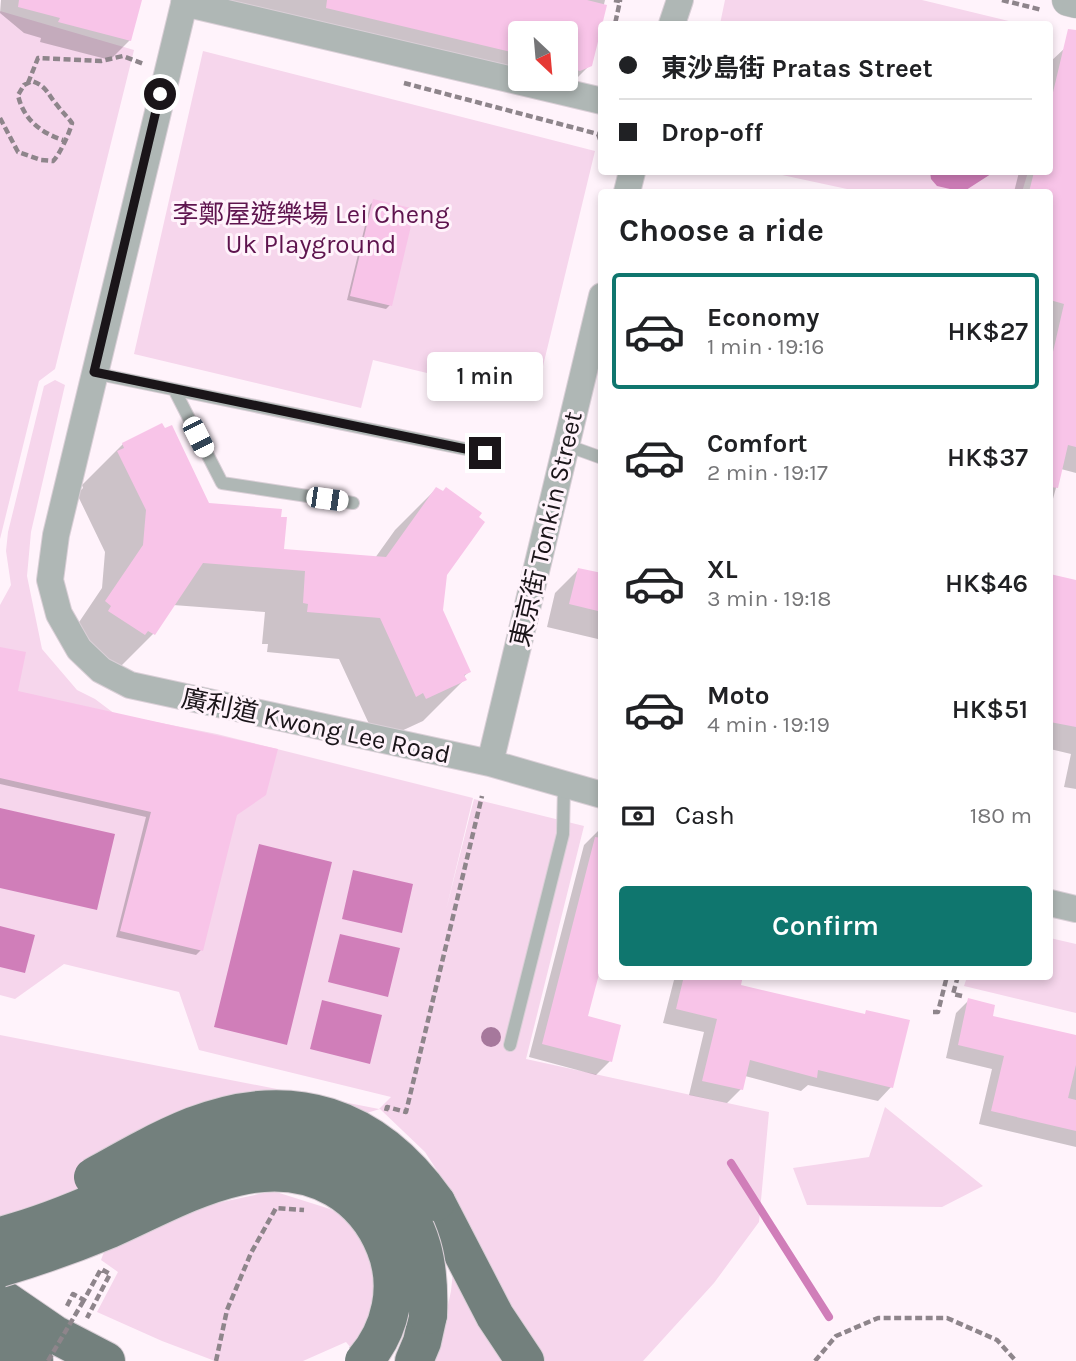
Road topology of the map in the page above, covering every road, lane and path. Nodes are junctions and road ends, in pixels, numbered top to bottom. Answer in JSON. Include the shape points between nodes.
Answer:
{"nodes":[{"id":1,"x":614,"y":0,"type":"edge"},
{"id":2,"x":1002,"y":0,"type":"edge"},
{"id":3,"x":184,"y":1,"type":"edge"},
{"id":4,"x":1065,"y":5,"type":"edge"},
{"id":5,"x":616,"y":21,"type":"edge"},
{"id":6,"x":130,"y":59,"type":"dead end"},
{"id":7,"x":399,"y":82,"type":"dead end"},
{"id":8,"x":28,"y":83,"type":"junction"},
{"id":9,"x":598,"y":101,"type":"edge"},
{"id":10,"x":0,"y":118,"type":"edge"},
{"id":11,"x":598,"y":134,"type":"edge"},
{"id":12,"x":63,"y":140,"type":"junction"},
{"id":13,"x":598,"y":313,"type":"edge"},
{"id":14,"x":94,"y":372,"type":"junction"},
{"id":15,"x":175,"y":391,"type":"junction"},
{"id":16,"x":566,"y":445,"type":"junction"},
{"id":17,"x":485,"y":453,"type":"dead end"},
{"id":18,"x":598,"y":456,"type":"edge"},
{"id":19,"x":353,"y":503,"type":"dead end"},
{"id":20,"x":490,"y":763,"type":"junction"},
{"id":21,"x":564,"y":785,"type":"junction"},
{"id":22,"x":598,"y":794,"type":"edge"},
{"id":23,"x":482,"y":796,"type":"dead end"},
{"id":24,"x":1053,"y":904,"type":"edge"},
{"id":25,"x":1076,"y":909,"type":"edge"},
{"id":26,"x":946,"y":980,"type":"edge"},
{"id":27,"x":957,"y":980,"type":"edge"},
{"id":28,"x":962,"y":996,"type":"dead end"},
{"id":29,"x":933,"y":1012,"type":"dead end"},
{"id":30,"x":510,"y":1045,"type":"dead end"},
{"id":31,"x":387,"y":1107,"type":"dead end"},
{"id":32,"x":315,"y":1211,"type":"dead end"},
{"id":33,"x":0,"y":1224,"type":"edge"},
{"id":34,"x":0,"y":1236,"type":"edge"},
{"id":35,"x":0,"y":1268,"type":"edge"},
{"id":36,"x":0,"y":1297,"type":"edge"},
{"id":37,"x":84,"y":1300,"type":"junction"},
{"id":38,"x":66,"y":1306,"type":"dead end"},
{"id":39,"x":91,"y":1309,"type":"dead end"},
{"id":40,"x":0,"y":1339,"type":"edge"},
{"id":41,"x":34,"y":1361,"type":"edge"},
{"id":42,"x":48,"y":1361,"type":"edge"},
{"id":43,"x":106,"y":1361,"type":"edge"},
{"id":44,"x":216,"y":1361,"type":"edge"},
{"id":45,"x":364,"y":1361,"type":"edge"},
{"id":46,"x":414,"y":1361,"type":"edge"},
{"id":47,"x":525,"y":1361,"type":"edge"},
{"id":48,"x":815,"y":1361,"type":"edge"},
{"id":49,"x":1016,"y":1361,"type":"edge"}],
"edges":[{"from":1,"to":5,"type":"path","via":[[620,2]]},
{"from":2,"to":4,"type":"path"},
{"from":3,"to":9,"type":"street"},
{"from":3,"to":14,"type":"street","name":"廣利道 Kwong Lee Road"},
{"from":6,"to":8,"type":"path","via":[[38,58]]},
{"from":7,"to":11,"type":"path"},
{"from":8,"to":12,"type":"path","via":[[18,94],[20,105],[44,134]]},
{"from":8,"to":12,"type":"path","via":[[47,89],[72,124]]},
{"from":10,"to":12,"type":"path","via":[[18,152],[53,161]]},
{"from":13,"to":16,"type":"street","name":"東京街 Tonkin Street"},
{"from":14,"to":15,"type":"lane"},
{"from":14,"to":20,"type":"street","name":"廣利道 Kwong Lee Road","via":[[50,580],[59,614],[79,649],[101,670],[130,685]]},
{"from":15,"to":17,"type":"lane"},
{"from":15,"to":19,"type":"lane","via":[[222,483]]},
{"from":16,"to":18,"type":"lane"},
{"from":16,"to":20,"type":"street","name":"東京街 Tonkin Street"},
{"from":20,"to":21,"type":"street","name":"廣利道 Kwong Lee Road"},
{"from":21,"to":22,"type":"street","name":"廣利道 Kwong Lee Road"},
{"from":21,"to":30,"type":"lane","via":[[563,834]]},
{"from":23,"to":31,"type":"path","via":[[406,1112]]},
{"from":24,"to":25,"type":"street"},
{"from":26,"to":29,"type":"path","via":[[938,1012]]},
{"from":27,"to":28,"type":"path","via":[[953,995]]},
{"from":32,"to":44,"type":"path","via":[[276,1209],[251,1253],[228,1310]]},
{"from":33,"to":47,"type":"main road","bridge":true,"via":[[192,1126],[250,1110],[312,1111],[365,1132],[422,1182],[495,1317]]},
{"from":34,"to":46,"type":"main road","bridge":true,"via":[[66,1215],[208,1154],[256,1144],[292,1143],[325,1150],[355,1162],[379,1179],[400,1201],[415,1228],[430,1281],[428,1315]]},
{"from":35,"to":45,"type":"main road","bridge":true,"via":[[73,1243],[211,1184],[242,1176],[300,1175],[325,1182],[366,1212],[389,1255],[392,1304],[385,1328]]},
{"from":36,"to":43,"type":"main road","via":[[54,1334]]},
{"from":37,"to":38,"type":"path","via":[[73,1294]]},
{"from":37,"to":39,"type":"path","via":[[101,1269],[110,1274]]},
{"from":37,"to":42,"type":"path","bridge":true},
{"from":40,"to":41,"type":"main road"},
{"from":48,"to":49,"type":"path","via":[[836,1336],[878,1318],[947,1318],[997,1340]]}]}
